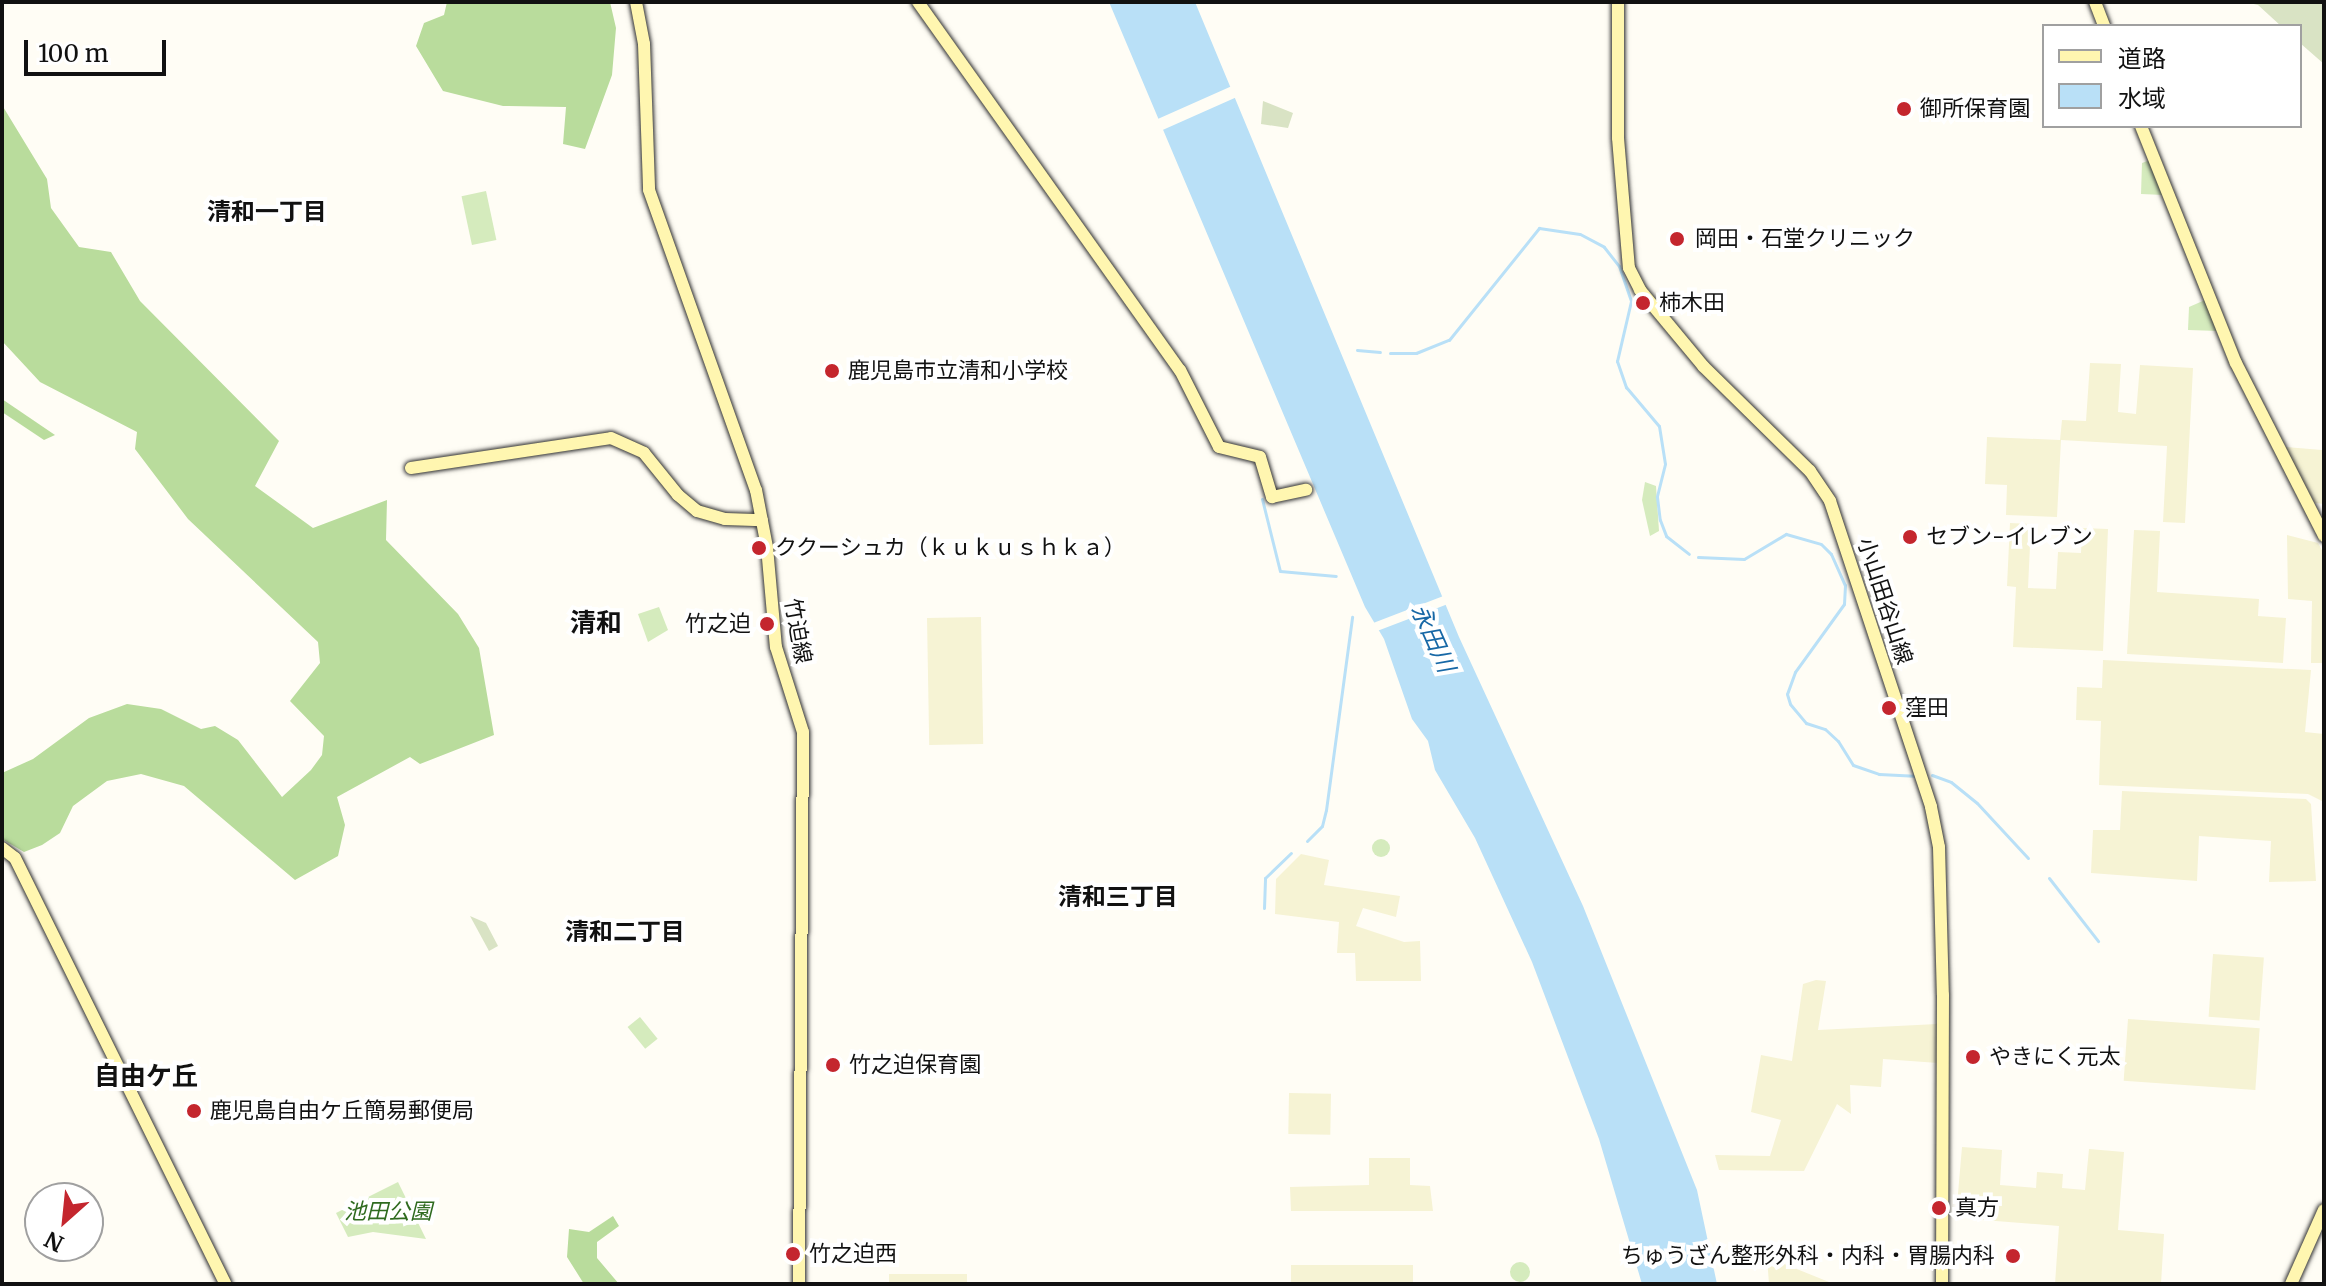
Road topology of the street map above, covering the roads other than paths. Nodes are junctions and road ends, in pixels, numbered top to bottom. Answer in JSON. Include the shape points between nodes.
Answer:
{"nodes":[{"id":1,"x":636,"y":2,"type":"edge"},
{"id":2,"x":918,"y":2,"type":"edge"},
{"id":3,"x":1618,"y":2,"type":"edge"},
{"id":4,"x":2095,"y":2,"type":"edge"},
{"id":5,"x":2103,"y":24,"type":"edge"},
{"id":6,"x":2142,"y":128,"type":"edge"},
{"id":7,"x":411,"y":468,"type":"dead end"},
{"id":8,"x":1306,"y":490,"type":"dead end"},
{"id":9,"x":762,"y":520,"type":"junction"},
{"id":10,"x":2324,"y":536,"type":"edge"},
{"id":11,"x":2,"y":848,"type":"edge"},
{"id":12,"x":2324,"y":1210,"type":"edge"},
{"id":13,"x":226,"y":1284,"type":"edge"},
{"id":14,"x":799,"y":1284,"type":"edge"},
{"id":15,"x":1942,"y":1284,"type":"edge"},
{"id":16,"x":2291,"y":1284,"type":"edge"}],
"edges":[{"from":1,"to":9,"type":"street","name":"竹迫線","via":[[644,44],[649,190],[742,448]]},
{"from":2,"to":8,"type":"street","via":[[1180,370],[1219,447],[1260,457],[1272,497]]},
{"from":3,"to":15,"type":"street","name":"小山田谷山線","via":[[1618,138],[1629,268],[1640,290],[1703,366],[1810,471],[1830,501],[1931,807],[1939,847],[1943,995]]},
{"from":4,"to":5,"type":"street"},
{"from":6,"to":10,"type":"street","via":[[2236,363]]},
{"from":7,"to":9,"type":"street","via":[[611,438],[644,453],[697,511],[725,519]]},
{"from":9,"to":14,"type":"street","name":"竹迫線","via":[[776,647],[803,741]]},
{"from":11,"to":13,"type":"street","via":[[15,858]]},
{"from":12,"to":16,"type":"street"}]}
